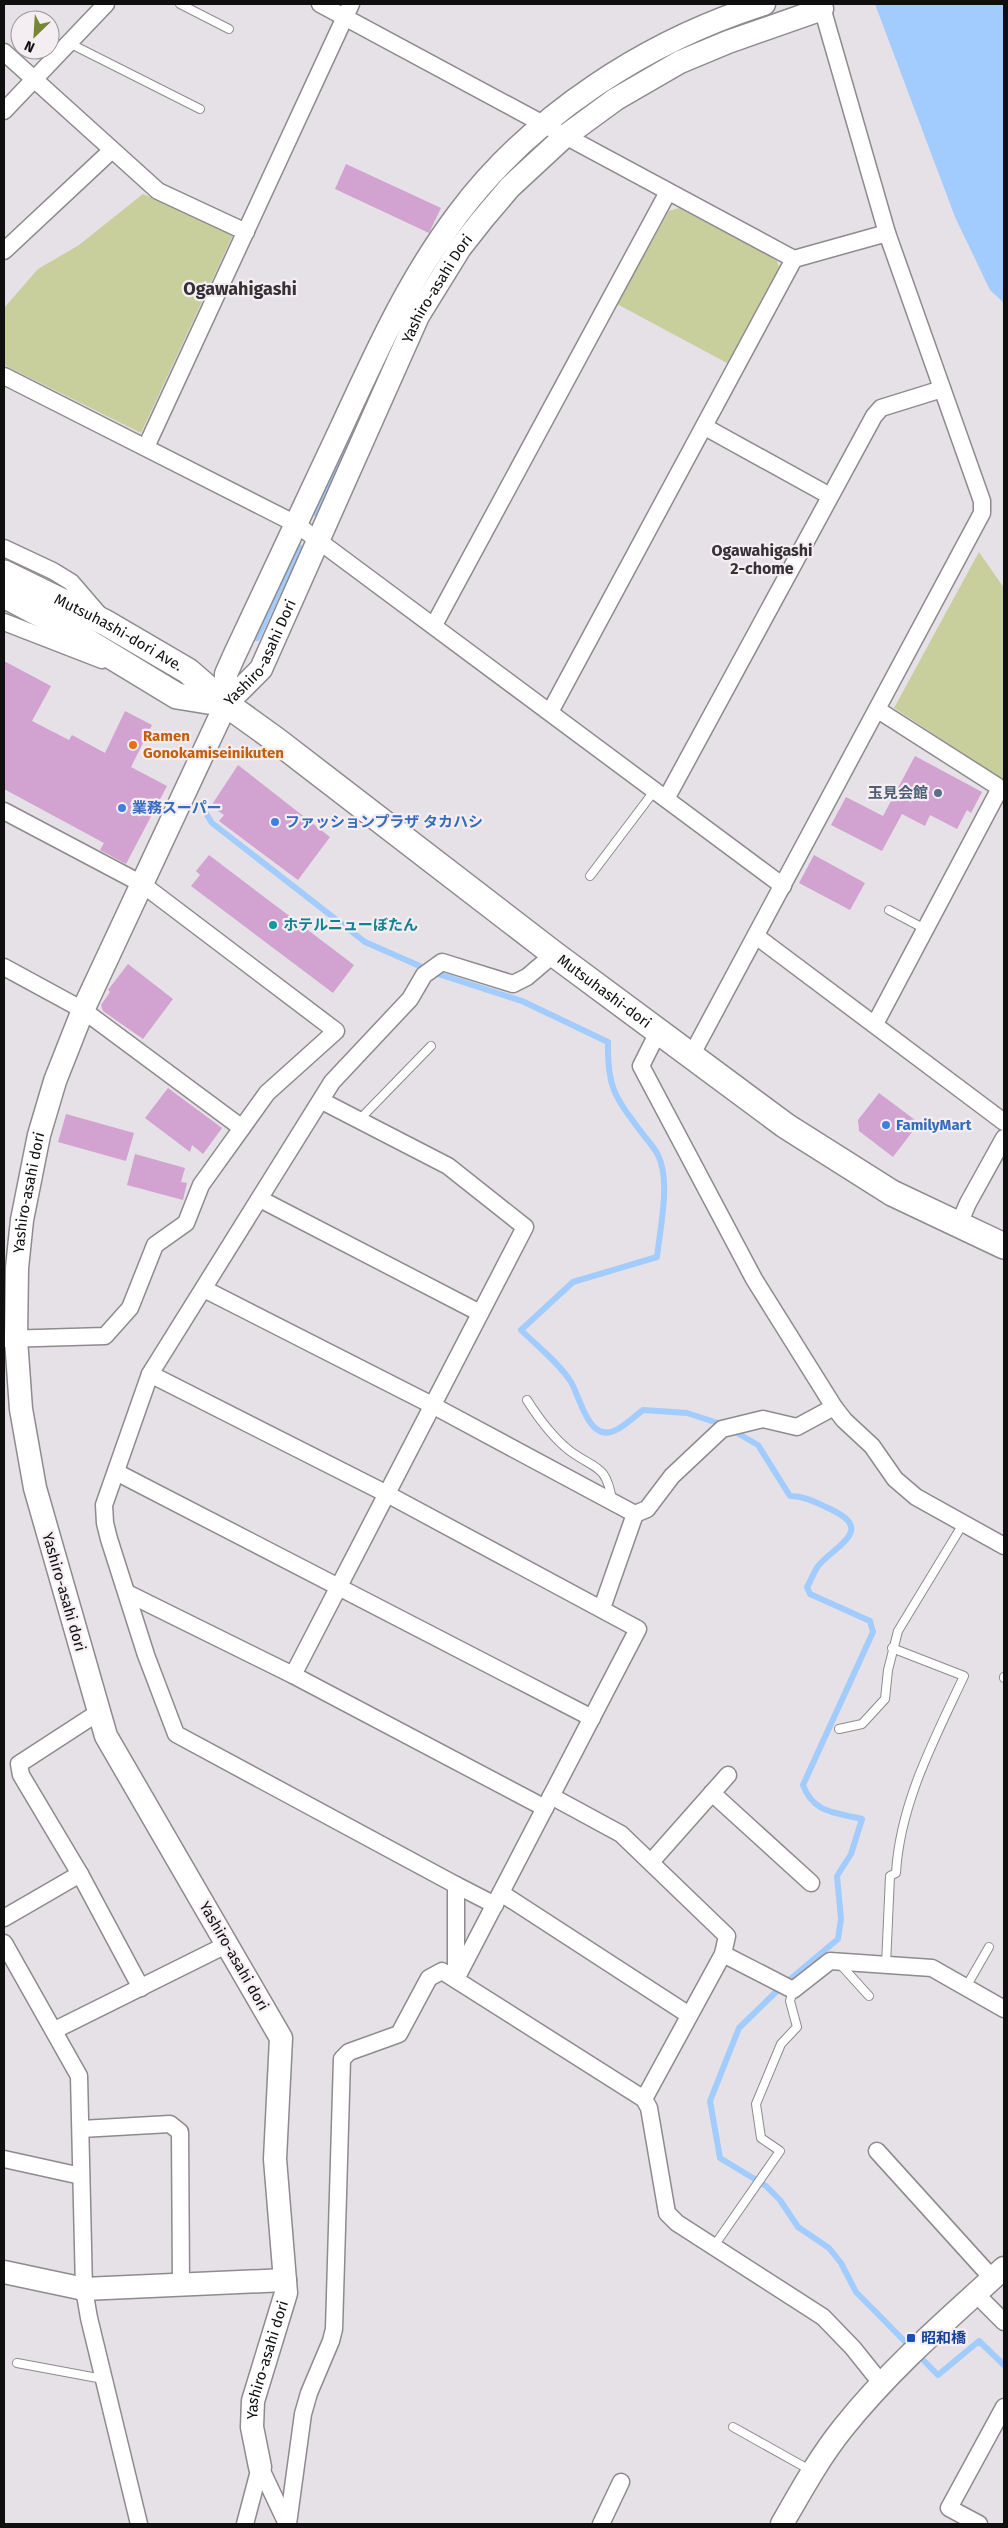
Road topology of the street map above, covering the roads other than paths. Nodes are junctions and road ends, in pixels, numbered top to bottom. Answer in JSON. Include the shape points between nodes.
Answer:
{"nodes":[{"id":1,"x":106,"y":4,"type":"edge"},
{"id":2,"x":180,"y":4,"type":"edge"},
{"id":3,"x":320,"y":4,"type":"edge"},
{"id":4,"x":764,"y":4,"type":"edge"},
{"id":5,"x":822,"y":6,"type":"edge"},
{"id":6,"x":348,"y":10,"type":"edge"},
{"id":7,"x":229,"y":30,"type":"dead end"},
{"id":8,"x":69,"y":42,"type":"junction"},
{"id":9,"x":4,"y":52,"type":"edge"},
{"id":10,"x":34,"y":79,"type":"junction"},
{"id":11,"x":200,"y":109,"type":"dead end"},
{"id":12,"x":4,"y":111,"type":"edge"},
{"id":13,"x":555,"y":130,"type":"junction"},
{"id":14,"x":112,"y":150,"type":"junction"},
{"id":15,"x":668,"y":192,"type":"junction"},
{"id":16,"x":246,"y":232,"type":"junction"},
{"id":17,"x":887,"y":233,"type":"junction"},
{"id":18,"x":4,"y":252,"type":"edge"},
{"id":19,"x":794,"y":259,"type":"junction"},
{"id":20,"x":4,"y":376,"type":"edge"},
{"id":21,"x":942,"y":389,"type":"junction"},
{"id":22,"x":705,"y":427,"type":"junction"},
{"id":23,"x":146,"y":447,"type":"junction"},
{"id":24,"x":830,"y":496,"type":"junction"},
{"id":25,"x":296,"y":524,"type":"junction"},
{"id":26,"x":318,"y":540,"type":"junction"},
{"id":27,"x":4,"y":548,"type":"edge"},
{"id":28,"x":4,"y":573,"type":"edge"},
{"id":29,"x":17,"y":594,"type":"edge"},
{"id":30,"x":4,"y":622,"type":"edge"},
{"id":31,"x":106,"y":623,"type":"junction"},
{"id":32,"x":434,"y":625,"type":"junction"},
{"id":33,"x":136,"y":671,"type":"junction"},
{"id":34,"x":226,"y":704,"type":"junction"},
{"id":35,"x":878,"y":710,"type":"junction"},
{"id":36,"x":550,"y":712,"type":"junction"},
{"id":37,"x":660,"y":795,"type":"junction"},
{"id":38,"x":4,"y":811,"type":"edge"},
{"id":39,"x":590,"y":876,"type":"dead end"},
{"id":40,"x":142,"y":884,"type":"junction"},
{"id":41,"x":783,"y":886,"type":"junction"},
{"id":42,"x":889,"y":910,"type":"dead end"},
{"id":43,"x":925,"y":929,"type":"junction"},
{"id":44,"x":756,"y":936,"type":"junction"},
{"id":45,"x":554,"y":954,"type":"junction"},
{"id":46,"x":4,"y":967,"type":"edge"},
{"id":47,"x":83,"y":1010,"type":"junction"},
{"id":48,"x":875,"y":1024,"type":"junction"},
{"id":49,"x":658,"y":1032,"type":"junction"},
{"id":50,"x":430,"y":1046,"type":"dead end"},
{"id":51,"x":691,"y":1056,"type":"junction"},
{"id":52,"x":322,"y":1101,"type":"junction"},
{"id":53,"x":359,"y":1120,"type":"junction"},
{"id":54,"x":1004,"y":1122,"type":"edge"},
{"id":55,"x":242,"y":1128,"type":"junction"},
{"id":56,"x":1004,"y":1138,"type":"edge"},
{"id":57,"x":260,"y":1199,"type":"junction"},
{"id":58,"x":958,"y":1226,"type":"junction"},
{"id":59,"x":1004,"y":1246,"type":"edge"},
{"id":60,"x":204,"y":1288,"type":"junction"},
{"id":61,"x":480,"y":1313,"type":"junction"},
{"id":62,"x":10,"y":1339,"type":"edge"},
{"id":63,"x":150,"y":1374,"type":"junction"},
{"id":64,"x":527,"y":1400,"type":"dead end"},
{"id":65,"x":432,"y":1404,"type":"junction"},
{"id":66,"x":834,"y":1407,"type":"junction"},
{"id":67,"x":116,"y":1472,"type":"junction"},
{"id":68,"x":387,"y":1494,"type":"junction"},
{"id":69,"x":612,"y":1500,"type":"junction"},
{"id":70,"x":635,"y":1514,"type":"junction"},
{"id":71,"x":963,"y":1524,"type":"junction"},
{"id":72,"x":1004,"y":1546,"type":"edge"},
{"id":73,"x":338,"y":1587,"type":"junction"},
{"id":74,"x":127,"y":1593,"type":"junction"},
{"id":75,"x":602,"y":1608,"type":"junction"},
{"id":76,"x":892,"y":1648,"type":"junction"},
{"id":77,"x":293,"y":1675,"type":"junction"},
{"id":78,"x":99,"y":1712,"type":"junction"},
{"id":79,"x":592,"y":1718,"type":"junction"},
{"id":80,"x":839,"y":1729,"type":"dead end"},
{"id":81,"x":728,"y":1776,"type":"dead end"},
{"id":82,"x":712,"y":1793,"type":"junction"},
{"id":83,"x":548,"y":1802,"type":"junction"},
{"id":84,"x":651,"y":1862,"type":"junction"},
{"id":85,"x":80,"y":1874,"type":"junction"},
{"id":86,"x":811,"y":1883,"type":"dead end"},
{"id":87,"x":456,"y":1885,"type":"junction"},
{"id":88,"x":498,"y":1899,"type":"junction"},
{"id":89,"x":4,"y":1918,"type":"edge"},
{"id":90,"x":4,"y":1943,"type":"edge"},
{"id":91,"x":228,"y":1944,"type":"junction"},
{"id":92,"x":989,"y":1947,"type":"dead end"},
{"id":93,"x":722,"y":1954,"type":"junction"},
{"id":94,"x":838,"y":1962,"type":"junction"},
{"id":95,"x":886,"y":1965,"type":"junction"},
{"id":96,"x":456,"y":1979,"type":"junction"},
{"id":97,"x":966,"y":1987,"type":"junction"},
{"id":98,"x":141,"y":1988,"type":"junction"},
{"id":99,"x":791,"y":1989,"type":"junction"},
{"id":100,"x":869,"y":1996,"type":"dead end"},
{"id":101,"x":1004,"y":2009,"type":"edge"},
{"id":102,"x":688,"y":2015,"type":"junction"},
{"id":103,"x":55,"y":2030,"type":"junction"},
{"id":104,"x":644,"y":2099,"type":"junction"},
{"id":105,"x":81,"y":2129,"type":"junction"},
{"id":106,"x":876,"y":2151,"type":"dead end"},
{"id":107,"x":4,"y":2159,"type":"edge"},
{"id":108,"x":81,"y":2176,"type":"junction"},
{"id":109,"x":714,"y":2246,"type":"junction"},
{"id":110,"x":4,"y":2272,"type":"edge"},
{"id":111,"x":998,"y":2273,"type":"edge"},
{"id":112,"x":285,"y":2280,"type":"junction"},
{"id":113,"x":181,"y":2285,"type":"junction"},
{"id":114,"x":84,"y":2289,"type":"junction"},
{"id":115,"x":976,"y":2294,"type":"junction"},
{"id":116,"x":1004,"y":2322,"type":"edge"},
{"id":117,"x":17,"y":2362,"type":"dead end"},
{"id":118,"x":886,"y":2377,"type":"junction"},
{"id":119,"x":103,"y":2379,"type":"junction"},
{"id":120,"x":1004,"y":2407,"type":"edge"},
{"id":121,"x":733,"y":2427,"type":"dead end"},
{"id":122,"x":260,"y":2467,"type":"junction"},
{"id":123,"x":812,"y":2471,"type":"junction"},
{"id":124,"x":621,"y":2482,"type":"dead end"},
{"id":125,"x":139,"y":2524,"type":"edge"},
{"id":126,"x":245,"y":2524,"type":"edge"},
{"id":127,"x":288,"y":2524,"type":"edge"},
{"id":128,"x":601,"y":2524,"type":"edge"},
{"id":129,"x":782,"y":2524,"type":"edge"},
{"id":130,"x":979,"y":2524,"type":"edge"}],
"edges":[{"from":1,"to":8,"type":"street"},
{"from":2,"to":7,"type":"lane"},
{"from":3,"to":6,"type":"street"},
{"from":4,"to":13,"type":"street","name":"Yashiro-asahi Dori","via":[[725,16],[670,41],[592,88]]},
{"from":5,"to":13,"type":"street","name":"Yashiro-asahi Dori","via":[[680,62]]},
{"from":5,"to":17,"type":"street"},
{"from":6,"to":13,"type":"street"},
{"from":6,"to":16,"type":"street"},
{"from":8,"to":10,"type":"street"},
{"from":8,"to":11,"type":"lane"},
{"from":9,"to":10,"type":"street"},
{"from":10,"to":12,"type":"street"},
{"from":10,"to":14,"type":"street"},
{"from":13,"to":15,"type":"street"},
{"from":13,"to":25,"type":"street","name":"Yashiro-asahi Dori","via":[[514,152],[474,194],[425,261],[393,317]]},
{"from":13,"to":26,"type":"street","name":"Yashiro-asahi Dori","via":[[460,248],[423,308]]},
{"from":14,"to":16,"type":"street","via":[[158,191]]},
{"from":14,"to":18,"type":"street"},
{"from":15,"to":19,"type":"street"},
{"from":15,"to":32,"type":"street"},
{"from":16,"to":23,"type":"street"},
{"from":17,"to":19,"type":"street"},
{"from":17,"to":21,"type":"street"},
{"from":19,"to":22,"type":"street"},
{"from":20,"to":23,"type":"street"},
{"from":21,"to":24,"type":"street","via":[[881,408]]},
{"from":21,"to":35,"type":"street","via":[[982,500],[982,514]]},
{"from":22,"to":24,"type":"street"},
{"from":22,"to":36,"type":"street"},
{"from":23,"to":25,"type":"street"},
{"from":24,"to":37,"type":"street"},
{"from":25,"to":26,"type":"street"},
{"from":25,"to":34,"type":"street","name":"Yashiro-asahi Dori","via":[[226,674]]},
{"from":26,"to":32,"type":"street"},
{"from":26,"to":34,"type":"street","name":"Yashiro-asahi Dori","via":[[261,669]]},
{"from":27,"to":31,"type":"street","via":[[71,582]]},
{"from":28,"to":29,"type":"main road","name":"Mutsuhashi-dori Ave."},
{"from":29,"to":31,"type":"main road","name":"Mutsuhashi-dori Ave."},
{"from":29,"to":33,"type":"main road","name":"Mutsuhashi-dori Ave."},
{"from":30,"to":33,"type":"street"},
{"from":31,"to":34,"type":"main road","name":"Mutsuhashi-dori Ave.","via":[[188,671]]},
{"from":32,"to":36,"type":"street"},
{"from":33,"to":34,"type":"main road","name":"Mutsuhashi-dori Ave.","via":[[177,696]]},
{"from":34,"to":40,"type":"street","name":"Yashiro-asahi dori"},
{"from":34,"to":45,"type":"main road","name":"Mutsuhashi-dori"},
{"from":35,"to":41,"type":"street"},
{"from":35,"to":43,"type":"street","via":[[997,786],[998,792]]},
{"from":36,"to":37,"type":"street"},
{"from":37,"to":39,"type":"lane"},
{"from":37,"to":41,"type":"street"},
{"from":38,"to":40,"type":"street"},
{"from":40,"to":47,"type":"street","name":"Yashiro-asahi dori"},
{"from":40,"to":55,"type":"street","via":[[336,1031],[267,1092]]},
{"from":41,"to":44,"type":"street"},
{"from":42,"to":43,"type":"lane"},
{"from":43,"to":48,"type":"street"},
{"from":44,"to":48,"type":"street"},
{"from":44,"to":51,"type":"street"},
{"from":45,"to":49,"type":"main road","name":"Mutsuhashi-dori"},
{"from":45,"to":52,"type":"street","via":[[527,977],[513,984],[442,962],[429,971],[410,999],[332,1082]]},
{"from":46,"to":47,"type":"street"},
{"from":47,"to":55,"type":"street"},
{"from":47,"to":62,"type":"street","name":"Yashiro-asahi dori","via":[[55,1081],[30,1174]]},
{"from":48,"to":54,"type":"street"},
{"from":49,"to":51,"type":"main road","name":"Mutsuhashi-dori"},
{"from":49,"to":66,"type":"street","via":[[640,1066],[754,1279]]},
{"from":50,"to":53,"type":"lane"},
{"from":51,"to":58,"type":"main road","name":"Mutsuhashi-dori","via":[[830,1156],[892,1193]]},
{"from":52,"to":53,"type":"street"},
{"from":52,"to":57,"type":"street"},
{"from":53,"to":61,"type":"street","via":[[448,1166],[525,1226]]},
{"from":55,"to":62,"type":"street","via":[[201,1185],[186,1222],[156,1245],[130,1308],[105,1336]]},
{"from":56,"to":58,"type":"street"},
{"from":57,"to":60,"type":"street"},
{"from":57,"to":61,"type":"street"},
{"from":58,"to":59,"type":"main road","name":"Mutsuhashi-dori"},
{"from":60,"to":63,"type":"street"},
{"from":60,"to":65,"type":"street"},
{"from":61,"to":65,"type":"street"},
{"from":62,"to":78,"type":"street","name":"Yashiro-asahi dori","via":[[35,1488]]},
{"from":63,"to":67,"type":"street"},
{"from":63,"to":68,"type":"street"},
{"from":64,"to":69,"type":"lane","via":[[543,1425],[569,1450],[602,1470],[609,1480]]},
{"from":65,"to":68,"type":"street"},
{"from":65,"to":69,"type":"street"},
{"from":66,"to":70,"type":"street","via":[[797,1427],[763,1419],[722,1429],[672,1476],[646,1509]]},
{"from":66,"to":71,"type":"street","via":[[872,1446],[895,1479],[916,1497]]},
{"from":67,"to":73,"type":"street"},
{"from":67,"to":74,"type":"street","via":[[104,1505],[105,1523]]},
{"from":68,"to":73,"type":"street"},
{"from":68,"to":75,"type":"street"},
{"from":69,"to":70,"type":"street"},
{"from":70,"to":75,"type":"street"},
{"from":71,"to":72,"type":"street"},
{"from":71,"to":76,"type":"lane","via":[[905,1615]]},
{"from":73,"to":77,"type":"street"},
{"from":73,"to":79,"type":"street"},
{"from":74,"to":77,"type":"street"},
{"from":74,"to":87,"type":"street","via":[[176,1734]]},
{"from":75,"to":79,"type":"street","via":[[638,1629]]},
{"from":76,"to":80,"type":"lane","via":[[885,1699],[862,1724]]},
{"from":76,"to":95,"type":"lane","via":[[964,1676],[921,1768],[898,1843],[896,1873],[890,1876]]},
{"from":77,"to":83,"type":"street"},
{"from":78,"to":85,"type":"street","via":[[20,1764],[21,1775]]},
{"from":78,"to":91,"type":"street","name":"Yashiro-asahi dori","via":[[106,1736]]},
{"from":79,"to":83,"type":"street"},
{"from":81,"to":82,"type":"street"},
{"from":82,"to":84,"type":"street"},
{"from":82,"to":86,"type":"street"},
{"from":83,"to":84,"type":"street","via":[[621,1834]]},
{"from":83,"to":88,"type":"street"},
{"from":84,"to":93,"type":"street","via":[[727,1936]]},
{"from":85,"to":89,"type":"street"},
{"from":85,"to":98,"type":"street"},
{"from":87,"to":88,"type":"street"},
{"from":87,"to":96,"type":"street"},
{"from":88,"to":96,"type":"street"},
{"from":88,"to":102,"type":"street"},
{"from":90,"to":103,"type":"street"},
{"from":91,"to":98,"type":"street"},
{"from":91,"to":112,"type":"street","name":"Yashiro-asahi dori","via":[[281,2038],[275,2159]]},
{"from":92,"to":97,"type":"lane"},
{"from":93,"to":99,"type":"street"},
{"from":93,"to":102,"type":"street"},
{"from":94,"to":95,"type":"street"},
{"from":94,"to":99,"type":"street","via":[[830,1961]]},
{"from":94,"to":100,"type":"lane"},
{"from":95,"to":97,"type":"street","via":[[932,1968]]},
{"from":96,"to":104,"type":"street"},
{"from":96,"to":127,"type":"street","via":[[442,1971],[429,1978],[399,2034],[349,2052],[342,2059],[334,2328],[332,2341],[303,2414]]},
{"from":97,"to":101,"type":"street"},
{"from":98,"to":103,"type":"street"},
{"from":99,"to":109,"type":"lane","via":[[790,2001],[797,2027],[781,2044],[756,2104],[761,2138],[780,2151]]},
{"from":102,"to":104,"type":"street"},
{"from":103,"to":105,"type":"street","via":[[80,2076]]},
{"from":104,"to":109,"type":"street","via":[[649,2108],[667,2213]]},
{"from":105,"to":108,"type":"street"},
{"from":105,"to":113,"type":"street","via":[[170,2124],[180,2132]]},
{"from":106,"to":111,"type":"street"},
{"from":107,"to":108,"type":"street"},
{"from":108,"to":114,"type":"street"},
{"from":109,"to":118,"type":"street","via":[[823,2317]]},
{"from":110,"to":114,"type":"street"},
{"from":111,"to":115,"type":"street"},
{"from":112,"to":113,"type":"street"},
{"from":112,"to":122,"type":"street","name":"Yashiro-asahi dori","via":[[286,2293],[253,2401],[252,2427]]},
{"from":113,"to":114,"type":"street"},
{"from":114,"to":119,"type":"street"},
{"from":115,"to":116,"type":"street"},
{"from":115,"to":118,"type":"street"},
{"from":117,"to":119,"type":"lane"},
{"from":118,"to":123,"type":"street"},
{"from":119,"to":125,"type":"street"},
{"from":120,"to":130,"type":"street","via":[[949,2508]]},
{"from":121,"to":123,"type":"lane"},
{"from":122,"to":126,"type":"street"},
{"from":122,"to":127,"type":"street"},
{"from":123,"to":129,"type":"street"},
{"from":124,"to":128,"type":"street"}]}
